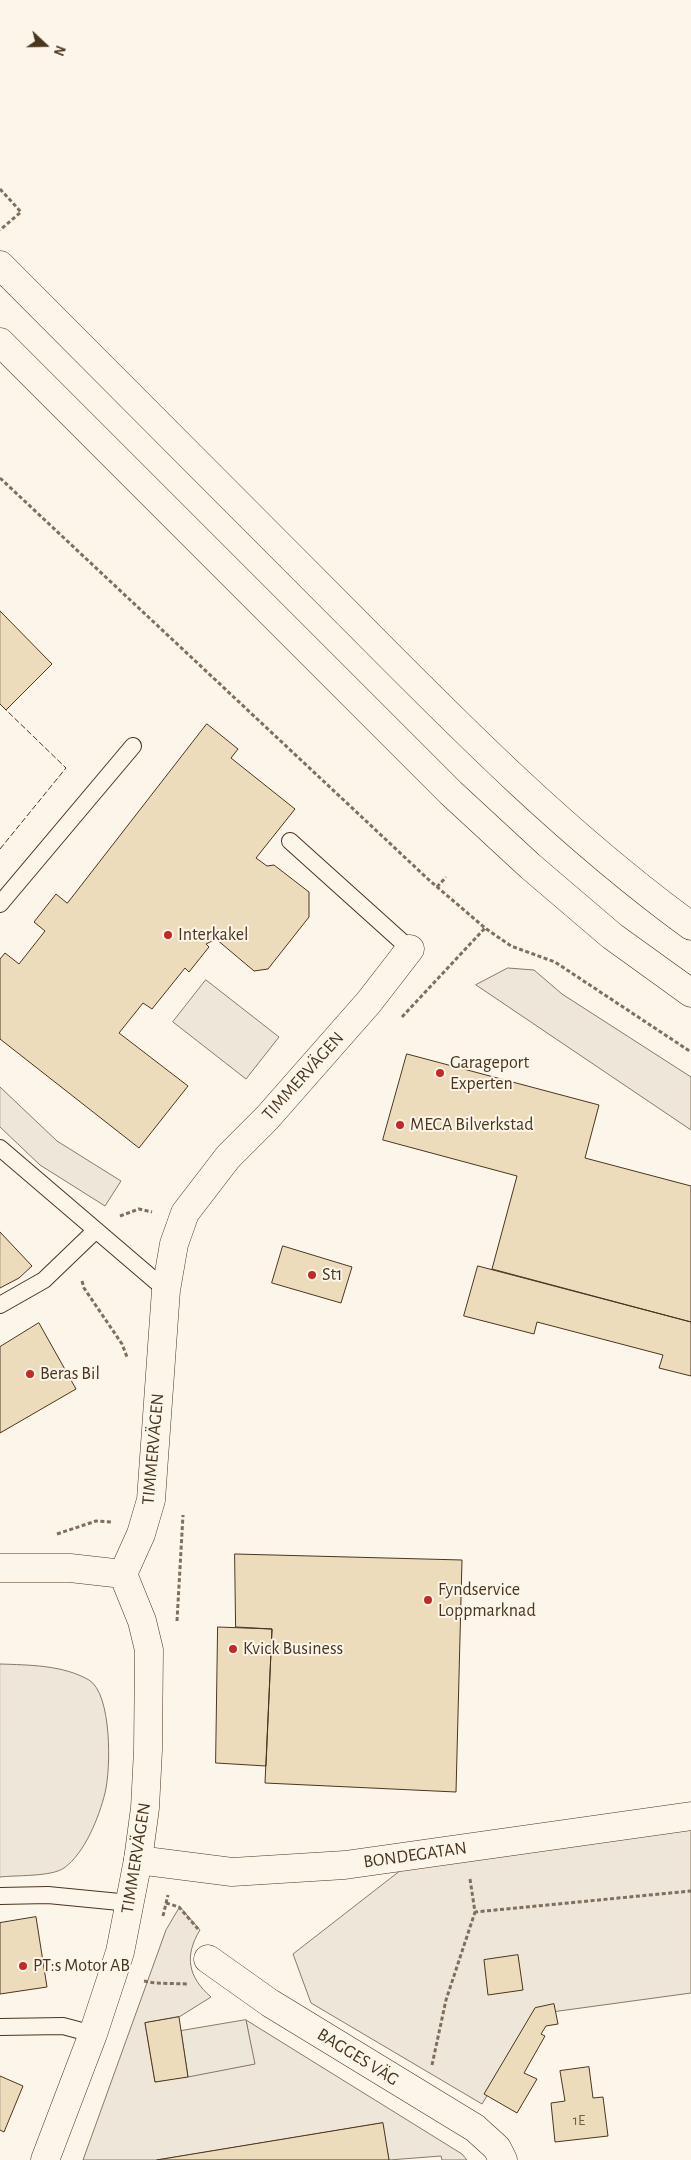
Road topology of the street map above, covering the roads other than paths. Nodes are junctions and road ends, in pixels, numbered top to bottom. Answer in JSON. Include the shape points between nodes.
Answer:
{"nodes":[{"id":1,"x":0,"y":265,"type":"edge"},
{"id":2,"x":0,"y":342,"type":"edge"},
{"id":3,"x":133,"y":746,"type":"dead end"},
{"id":4,"x":290,"y":841,"type":"dead end"},
{"id":5,"x":0,"y":904,"type":"edge"},
{"id":6,"x":691,"y":926,"type":"edge"},
{"id":7,"x":410,"y":949,"type":"joint"},
{"id":8,"x":691,"y":993,"type":"edge"},
{"id":9,"x":0,"y":1148,"type":"edge"},
{"id":10,"x":96,"y":1230,"type":"junction"},
{"id":11,"x":166,"y":1290,"type":"junction"},
{"id":12,"x":0,"y":1305,"type":"edge"},
{"id":13,"x":0,"y":1568,"type":"edge"},
{"id":14,"x":123,"y":1574,"type":"junction"},
{"id":15,"x":691,"y":1816,"type":"edge"},
{"id":16,"x":138,"y":1860,"type":"junction"},
{"id":17,"x":0,"y":1896,"type":"edge"},
{"id":18,"x":130,"y":1903,"type":"junction"},
{"id":19,"x":208,"y":1959,"type":"road end"},
{"id":20,"x":0,"y":2027,"type":"edge"},
{"id":21,"x":93,"y":2034,"type":"junction"},
{"id":22,"x":45,"y":2160,"type":"edge"},
{"id":23,"x":503,"y":2160,"type":"edge"}],
"edges":[{"from":1,"to":6,"type":"main road","via":[[460,726],[568,828]]},
{"from":2,"to":8,"type":"main road","via":[[451,793],[605,929]]},
{"from":3,"to":5,"type":"lane"},
{"from":4,"to":7,"type":"lane"},
{"from":7,"to":11,"type":"main road","name":"TIMMERVÄGEN","via":[[369,1002],[204,1185],[185,1213],[174,1244]]},
{"from":9,"to":10,"type":"lane"},
{"from":10,"to":11,"type":"lane"},
{"from":10,"to":12,"type":"lane","via":[[44,1280]]},
{"from":11,"to":14,"type":"main road","name":"TIMMERVÄGEN","via":[[151,1500],[141,1534]]},
{"from":13,"to":14,"type":"main road","via":[[70,1568]]},
{"from":14,"to":16,"type":"main road","name":"TIMMERVÄGEN","via":[[142,1621],[149,1650],[145,1808]]},
{"from":15,"to":16,"type":"main road","name":"BONDEGATAN","via":[[345,1865],[242,1871]]},
{"from":16,"to":18,"type":"main road","name":"TIMMERVÄGEN"},
{"from":17,"to":18,"type":"lane","via":[[48,1895]]},
{"from":18,"to":21,"type":"main road","name":"TIMMERVÄGEN","via":[[120,1952]]},
{"from":19,"to":23,"type":"main road","name":"BAGGES VÄG","via":[[270,2003],[475,2128],[497,2148]]},
{"from":20,"to":21,"type":"lane","via":[[63,2026]]},
{"from":21,"to":22,"type":"main road","name":"TIMMERVÄGEN"}]}
